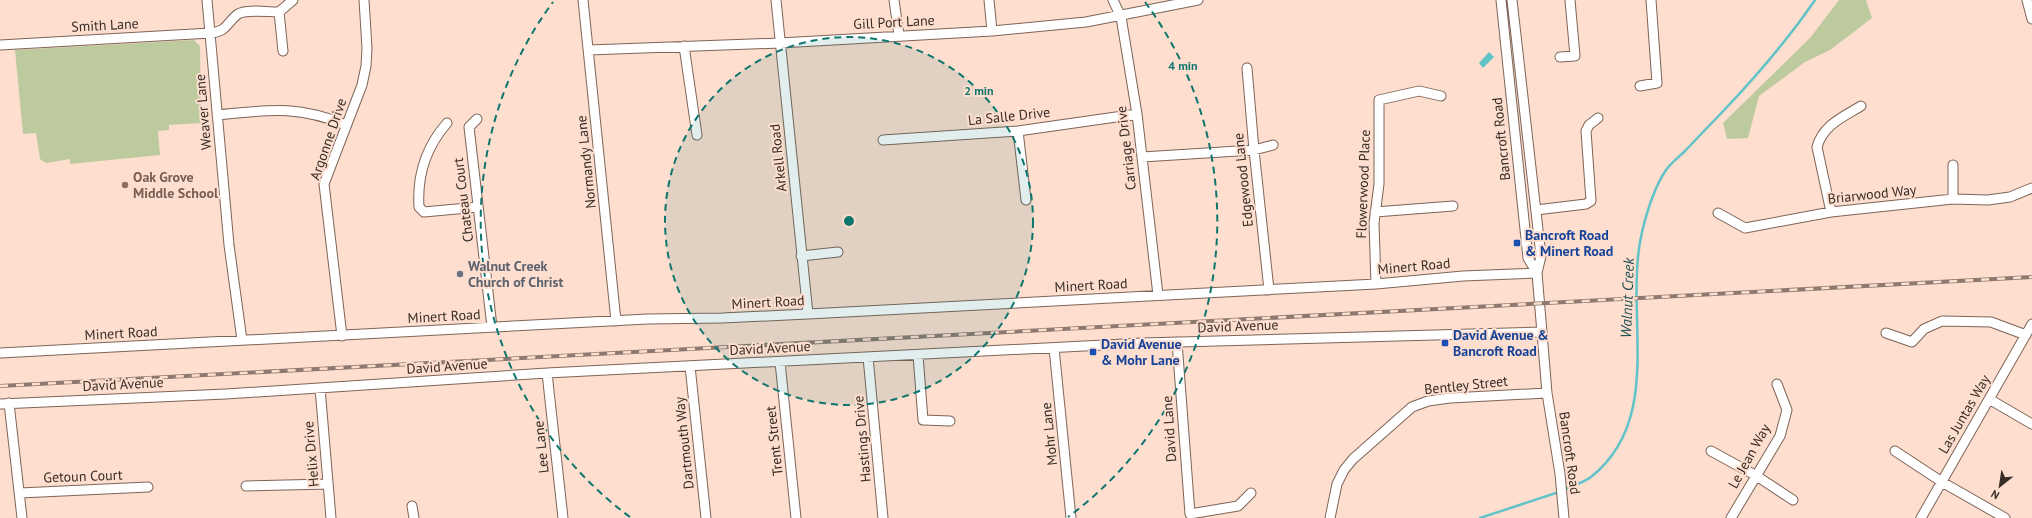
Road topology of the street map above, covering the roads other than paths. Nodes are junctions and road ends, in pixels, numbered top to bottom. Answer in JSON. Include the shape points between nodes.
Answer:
{"nodes":[{"id":1,"x":207,"y":0,"type":"edge"},
{"id":2,"x":293,"y":0,"type":"edge"},
{"id":3,"x":364,"y":0,"type":"edge"},
{"id":4,"x":583,"y":0,"type":"edge"},
{"id":5,"x":776,"y":0,"type":"edge"},
{"id":6,"x":894,"y":0,"type":"edge"},
{"id":7,"x":989,"y":0,"type":"edge"},
{"id":8,"x":1113,"y":0,"type":"edge"},
{"id":9,"x":1198,"y":0,"type":"edge"},
{"id":10,"x":1501,"y":0,"type":"edge"},
{"id":11,"x":1512,"y":0,"type":"edge"},
{"id":12,"x":1570,"y":0,"type":"edge"},
{"id":13,"x":1650,"y":0,"type":"edge"},
{"id":14,"x":2027,"y":0,"type":"edge"},
{"id":15,"x":278,"y":12,"type":"junction"},
{"id":16,"x":1121,"y":17,"type":"junction"},
{"id":17,"x":2032,"y":19,"type":"edge"},
{"id":18,"x":992,"y":31,"type":"junction"},
{"id":19,"x":211,"y":34,"type":"junction"},
{"id":20,"x":899,"y":35,"type":"junction"},
{"id":21,"x":780,"y":43,"type":"junction"},
{"id":22,"x":0,"y":45,"type":"edge"},
{"id":23,"x":684,"y":46,"type":"junction"},
{"id":24,"x":589,"y":50,"type":"junction"},
{"id":25,"x":283,"y":51,"type":"dead end"},
{"id":26,"x":1560,"y":57,"type":"dead end"},
{"id":27,"x":1247,"y":68,"type":"dead end"},
{"id":28,"x":1640,"y":86,"type":"dead end"},
{"id":29,"x":1441,"y":96,"type":"dead end"},
{"id":30,"x":1861,"y":106,"type":"dead end"},
{"id":31,"x":1137,"y":114,"type":"junction"},
{"id":32,"x":217,"y":115,"type":"junction"},
{"id":33,"x":1598,"y":118,"type":"dead end"},
{"id":34,"x":477,"y":119,"type":"dead end"},
{"id":35,"x":447,"y":123,"type":"dead end"},
{"id":36,"x":346,"y":125,"type":"junction"},
{"id":37,"x":1018,"y":131,"type":"junction"},
{"id":38,"x":697,"y":135,"type":"dead end"},
{"id":39,"x":883,"y":140,"type":"dead end"},
{"id":40,"x":1273,"y":145,"type":"dead end"},
{"id":41,"x":1254,"y":150,"type":"junction"},
{"id":42,"x":1142,"y":158,"type":"junction"},
{"id":43,"x":1953,"y":165,"type":"dead end"},
{"id":44,"x":2032,"y":188,"type":"edge"},
{"id":45,"x":1953,"y":199,"type":"junction"},
{"id":46,"x":1026,"y":200,"type":"dead end"},
{"id":47,"x":1453,"y":206,"type":"dead end"},
{"id":48,"x":478,"y":207,"type":"junction"},
{"id":49,"x":1536,"y":210,"type":"junction"},
{"id":50,"x":1375,"y":212,"type":"junction"},
{"id":51,"x":1831,"y":212,"type":"junction"},
{"id":52,"x":1718,"y":213,"type":"dead end"},
{"id":53,"x":838,"y":252,"type":"dead end"},
{"id":54,"x":801,"y":256,"type":"junction"},
{"id":55,"x":1537,"y":273,"type":"junction"},
{"id":56,"x":1376,"y":284,"type":"junction"},
{"id":57,"x":1269,"y":290,"type":"junction"},
{"id":58,"x":1158,"y":295,"type":"junction"},
{"id":59,"x":808,"y":314,"type":"junction"},
{"id":60,"x":616,"y":321,"type":"junction"},
{"id":61,"x":2032,"y":324,"type":"edge"},
{"id":62,"x":492,"y":327,"type":"junction"},
{"id":63,"x":1542,"y":332,"type":"junction"},
{"id":64,"x":1886,"y":333,"type":"dead end"},
{"id":65,"x":2026,"y":335,"type":"junction"},
{"id":66,"x":342,"y":336,"type":"junction"},
{"id":67,"x":242,"y":340,"type":"junction"},
{"id":68,"x":1177,"y":342,"type":"junction"},
{"id":69,"x":1054,"y":348,"type":"junction"},
{"id":70,"x":0,"y":353,"type":"edge"},
{"id":71,"x":918,"y":355,"type":"junction"},
{"id":72,"x":868,"y":357,"type":"junction"},
{"id":73,"x":780,"y":362,"type":"junction"},
{"id":74,"x":690,"y":366,"type":"junction"},
{"id":75,"x":547,"y":373,"type":"junction"},
{"id":76,"x":1777,"y":384,"type":"dead end"},
{"id":77,"x":320,"y":388,"type":"junction"},
{"id":78,"x":1547,"y":393,"type":"junction"},
{"id":79,"x":1989,"y":399,"type":"junction"},
{"id":80,"x":5,"y":404,"type":"edge"},
{"id":81,"x":950,"y":421,"type":"dead end"},
{"id":82,"x":2032,"y":424,"type":"edge"},
{"id":83,"x":1711,"y":451,"type":"dead end"},
{"id":84,"x":1895,"y":451,"type":"dead end"},
{"id":85,"x":1755,"y":475,"type":"junction"},
{"id":86,"x":1942,"y":482,"type":"junction"},
{"id":87,"x":328,"y":484,"type":"junction"},
{"id":88,"x":246,"y":486,"type":"dead end"},
{"id":89,"x":148,"y":487,"type":"dead end"},
{"id":90,"x":20,"y":493,"type":"junction"},
{"id":91,"x":1251,"y":493,"type":"dead end"},
{"id":92,"x":1793,"y":500,"type":"dead end"},
{"id":93,"x":412,"y":506,"type":"dead end"},
{"id":94,"x":22,"y":518,"type":"edge"},
{"id":95,"x":331,"y":518,"type":"edge"},
{"id":96,"x":414,"y":518,"type":"edge"},
{"id":97,"x":562,"y":518,"type":"edge"},
{"id":98,"x":706,"y":518,"type":"edge"},
{"id":99,"x":796,"y":518,"type":"edge"},
{"id":100,"x":883,"y":518,"type":"edge"},
{"id":101,"x":1071,"y":518,"type":"edge"},
{"id":102,"x":1330,"y":518,"type":"edge"},
{"id":103,"x":1564,"y":518,"type":"edge"},
{"id":104,"x":1731,"y":518,"type":"edge"},
{"id":105,"x":1921,"y":518,"type":"edge"},
{"id":106,"x":2005,"y":518,"type":"edge"}],
"edges":[{"from":1,"to":19,"type":"street","name":"Weaver Lane"},
{"from":2,"to":15,"type":"street"},
{"from":3,"to":36,"type":"street","name":"Argonne Drive","via":[[366,66],[362,85]]},
{"from":4,"to":24,"type":"street","name":"Normandy Lane"},
{"from":5,"to":21,"type":"street","name":"Arkell Road"},
{"from":6,"to":20,"type":"street"},
{"from":7,"to":18,"type":"street"},
{"from":8,"to":16,"type":"street","name":"Carriage Drive"},
{"from":9,"to":16,"type":"street","name":"Gill Port Lane"},
{"from":10,"to":55,"type":"street","name":"Bancroft Road","via":[[1528,258]]},
{"from":11,"to":49,"type":"street","name":"Bancroft Road"},
{"from":12,"to":26,"type":"street","via":[[1575,56]]},
{"from":13,"to":28,"type":"street","via":[[1657,83]]},
{"from":14,"to":17,"type":"street"},
{"from":15,"to":19,"type":"street","via":[[254,11],[238,14],[226,29]]},
{"from":15,"to":25,"type":"street"},
{"from":16,"to":18,"type":"street","name":"Gill Port Lane"},
{"from":16,"to":31,"type":"street","name":"Carriage Drive"},
{"from":18,"to":20,"type":"street","name":"Gill Port Lane"},
{"from":19,"to":22,"type":"street","name":"Smith Lane"},
{"from":19,"to":32,"type":"street","name":"Weaver Lane"},
{"from":20,"to":21,"type":"street","name":"Gill Port Lane"},
{"from":21,"to":23,"type":"street","name":"Gill Port Lane"},
{"from":21,"to":54,"type":"street","name":"Arkell Road"},
{"from":23,"to":24,"type":"street","name":"Gill Port Lane"},
{"from":23,"to":38,"type":"street"},
{"from":24,"to":60,"type":"street","name":"Normandy Lane"},
{"from":27,"to":41,"type":"street","name":"Edgewood Lane"},
{"from":29,"to":50,"type":"street","name":"Flowerwood Place","via":[[1419,91],[1379,100],[1379,184]]},
{"from":30,"to":51,"type":"street","via":[[1831,124],[1818,142]]},
{"from":31,"to":37,"type":"street","name":"La Salle Drive"},
{"from":31,"to":42,"type":"street","name":"Carriage Drive"},
{"from":32,"to":36,"type":"street","via":[[294,110],[315,113]]},
{"from":32,"to":67,"type":"street","name":"Weaver Lane","via":[[229,245]]},
{"from":33,"to":49,"type":"street","via":[[1586,131],[1591,201],[1586,204]]},
{"from":34,"to":48,"type":"street","name":"Chateau Court","via":[[469,127]]},
{"from":35,"to":48,"type":"street","via":[[436,135],[422,164],[418,189],[419,207],[424,212]]},
{"from":36,"to":66,"type":"street","name":"Argonne Drive","via":[[324,184]]},
{"from":37,"to":39,"type":"street","name":"La Salle Drive"},
{"from":37,"to":46,"type":"street"},
{"from":40,"to":41,"type":"street"},
{"from":41,"to":42,"type":"street"},
{"from":41,"to":57,"type":"street","name":"Edgewood Lane"},
{"from":42,"to":58,"type":"street","name":"Carriage Drive"},
{"from":43,"to":45,"type":"street"},
{"from":44,"to":45,"type":"street","name":"Briarwood Way","via":[[2010,197],[1988,200]]},
{"from":45,"to":51,"type":"street","name":"Briarwood Way"},
{"from":47,"to":50,"type":"street"},
{"from":48,"to":62,"type":"street","name":"Chateau Court"},
{"from":49,"to":55,"type":"street","name":"Bancroft Road","via":[[1541,256]]},
{"from":50,"to":56,"type":"street","name":"Flowerwood Place"},
{"from":51,"to":52,"type":"street","name":"Briarwood Way","via":[[1745,228]]},
{"from":53,"to":54,"type":"street"},
{"from":54,"to":59,"type":"street","name":"Arkell Road"},
{"from":55,"to":56,"type":"street","name":"Minert Road","via":[[1463,276]]},
{"from":55,"to":63,"type":"street","name":"Bancroft Road"},
{"from":56,"to":57,"type":"street","name":"Minert Road"},
{"from":57,"to":58,"type":"street","name":"Minert Road"},
{"from":58,"to":59,"type":"street","name":"Minert Road"},
{"from":59,"to":60,"type":"street","name":"Minert Road"},
{"from":60,"to":62,"type":"street","name":"Minert Road"},
{"from":61,"to":65,"type":"street","name":"Las Juntas Way"},
{"from":62,"to":66,"type":"street","name":"Minert Road"},
{"from":63,"to":68,"type":"street","name":"David Avenue"},
{"from":63,"to":78,"type":"street","name":"Bancroft Road"},
{"from":64,"to":65,"type":"street","via":[[1912,342],[1924,329],[1942,321],[1956,321],[1991,322]]},
{"from":65,"to":79,"type":"street","name":"Las Juntas Way"},
{"from":66,"to":67,"type":"street","name":"Minert Road"},
{"from":67,"to":70,"type":"street","name":"Minert Road"},
{"from":68,"to":69,"type":"street","name":"David Avenue"},
{"from":68,"to":91,"type":"street","name":"David Lane","via":[[1190,514],[1238,506]]},
{"from":69,"to":71,"type":"street","name":"David Avenue"},
{"from":69,"to":101,"type":"street","name":"Mohr Lane"},
{"from":71,"to":72,"type":"street","name":"David Avenue"},
{"from":71,"to":81,"type":"street","via":[[923,420]]},
{"from":72,"to":73,"type":"street","name":"David Avenue"},
{"from":72,"to":100,"type":"street","name":"Hastings Drive"},
{"from":73,"to":74,"type":"street","name":"David Avenue"},
{"from":73,"to":99,"type":"street","name":"Trent Street"},
{"from":74,"to":75,"type":"street","name":"David Avenue"},
{"from":74,"to":98,"type":"street","name":"Dartmouth Way"},
{"from":75,"to":77,"type":"street","name":"David Avenue"},
{"from":75,"to":97,"type":"street","name":"Lee Lane"},
{"from":76,"to":85,"type":"street","name":"Le Jean Way","via":[[1787,410],[1780,436]]},
{"from":77,"to":80,"type":"street","name":"David Avenue"},
{"from":77,"to":87,"type":"street","name":"Helix Drive"},
{"from":78,"to":102,"type":"street","name":"Bentley Street","via":[[1450,398],[1428,401],[1412,407],[1358,454],[1344,470],[1337,484]]},
{"from":78,"to":103,"type":"street","name":"Bancroft Road"},
{"from":79,"to":82,"type":"street"},
{"from":79,"to":86,"type":"street","name":"Las Juntas Way"},
{"from":80,"to":90,"type":"street"},
{"from":83,"to":85,"type":"street"},
{"from":84,"to":86,"type":"street"},
{"from":85,"to":92,"type":"street"},
{"from":85,"to":104,"type":"street","name":"Le Jean Way"},
{"from":86,"to":105,"type":"street","name":"Las Juntas Way"},
{"from":86,"to":106,"type":"street"},
{"from":87,"to":88,"type":"street"},
{"from":87,"to":95,"type":"street","name":"Helix Drive"},
{"from":89,"to":90,"type":"street","name":"Getoun Court"},
{"from":90,"to":94,"type":"street"},
{"from":93,"to":96,"type":"street"}]}
